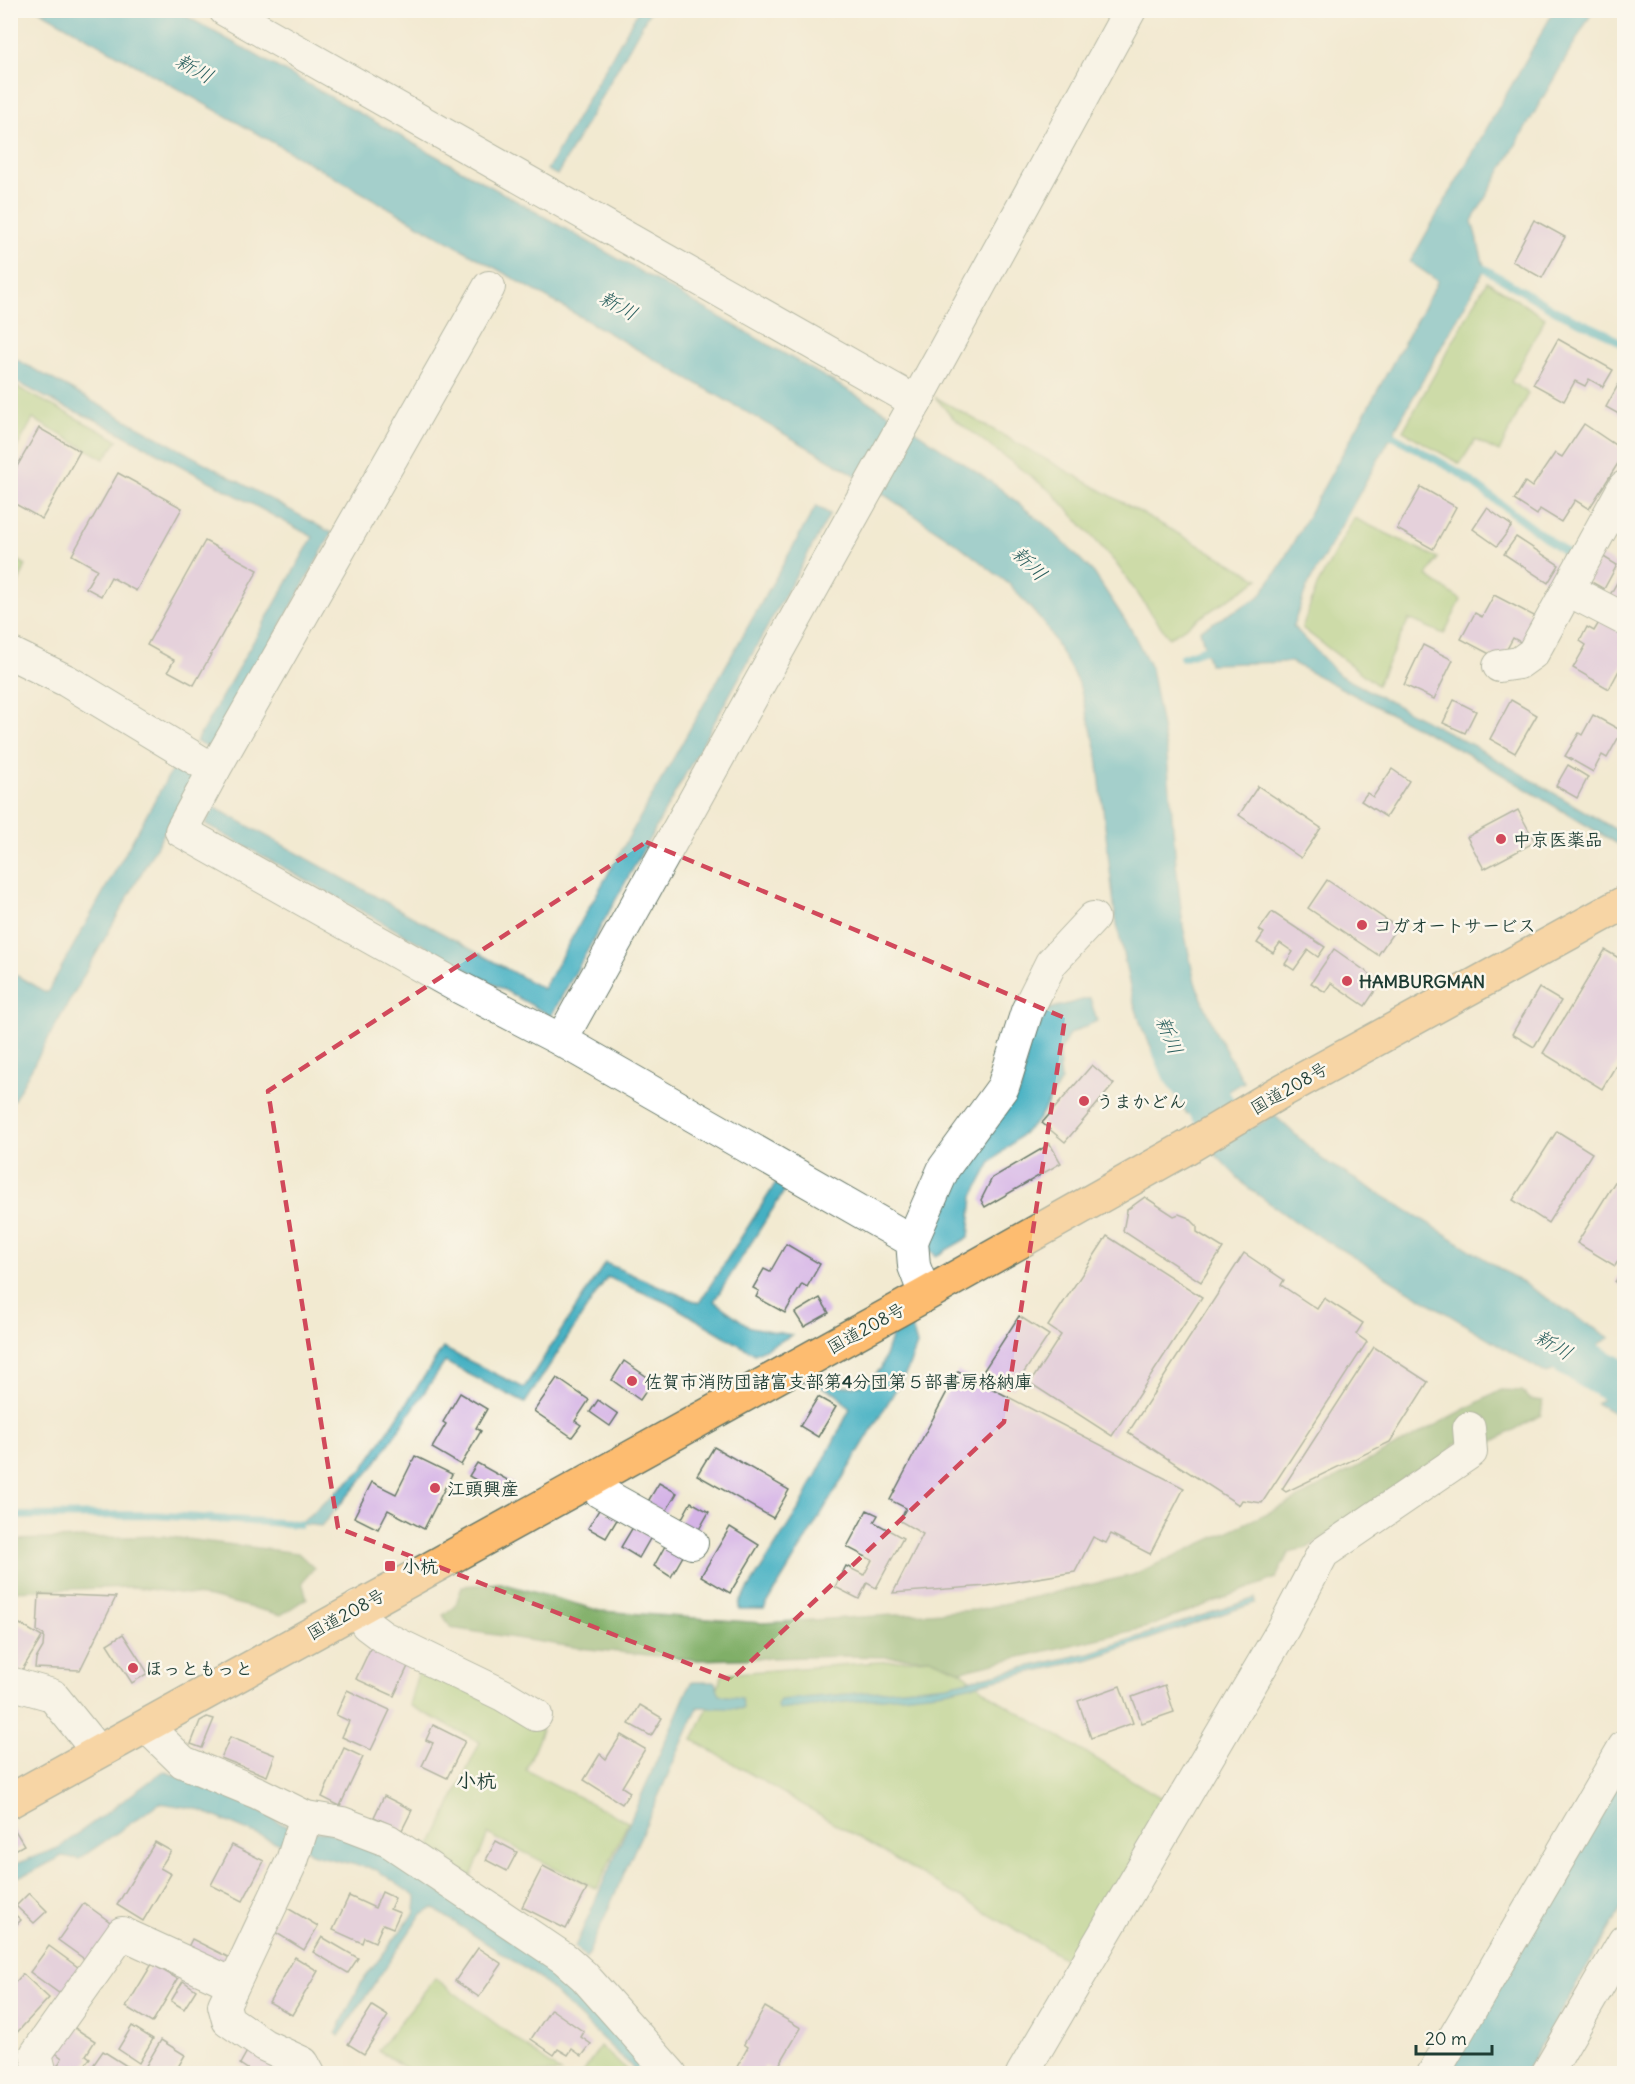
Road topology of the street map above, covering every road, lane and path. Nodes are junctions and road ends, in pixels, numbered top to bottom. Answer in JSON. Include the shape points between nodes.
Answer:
{"nodes":[{"id":1,"x":225,"y":10,"type":"edge"},
{"id":2,"x":1130,"y":10,"type":"edge"},
{"id":3,"x":489,"y":287,"type":"dead end"},
{"id":4,"x":916,"y":402,"type":"junction"},
{"id":5,"x":1624,"y":486,"type":"edge"},
{"id":6,"x":1568,"y":590,"type":"junction"},
{"id":7,"x":1624,"y":619,"type":"edge"},
{"id":8,"x":10,"y":653,"type":"edge"},
{"id":9,"x":1499,"y":666,"type":"dead end"},
{"id":10,"x":214,"y":770,"type":"junction"},
{"id":11,"x":1624,"y":903,"type":"edge"},
{"id":12,"x":1094,"y":918,"type":"dead end"},
{"id":13,"x":561,"y":1040,"type":"junction"},
{"id":14,"x":912,"y":1241,"type":"junction"},
{"id":15,"x":926,"y":1295,"type":"junction"},
{"id":16,"x":1469,"y":1428,"type":"dead end"},
{"id":17,"x":591,"y":1479,"type":"junction"},
{"id":18,"x":692,"y":1543,"type":"dead end"},
{"id":19,"x":358,"y":1607,"type":"junction"},
{"id":20,"x":10,"y":1683,"type":"edge"},
{"id":21,"x":536,"y":1715,"type":"dead end"},
{"id":22,"x":146,"y":1726,"type":"junction"},
{"id":23,"x":1624,"y":1747,"type":"edge"},
{"id":24,"x":98,"y":1752,"type":"junction"},
{"id":25,"x":10,"y":1801,"type":"edge"},
{"id":26,"x":306,"y":1817,"type":"junction"},
{"id":27,"x":1624,"y":1941,"type":"edge"},
{"id":28,"x":234,"y":1984,"type":"junction"},
{"id":29,"x":41,"y":2073,"type":"edge"},
{"id":30,"x":309,"y":2073,"type":"edge"},
{"id":31,"x":670,"y":2073,"type":"edge"},
{"id":32,"x":1023,"y":2073,"type":"edge"},
{"id":33,"x":1433,"y":2073,"type":"edge"},
{"id":34,"x":1547,"y":2073,"type":"edge"}],
"edges":[{"from":1,"to":4,"type":"street"},
{"from":2,"to":4,"type":"street"},
{"from":3,"to":10,"type":"street"},
{"from":4,"to":13,"type":"street"},
{"from":5,"to":6,"type":"street"},
{"from":6,"to":7,"type":"street"},
{"from":6,"to":9,"type":"street","via":[[1533,652],[1519,663]]},
{"from":8,"to":10,"type":"street","via":[[67,681]]},
{"from":10,"to":13,"type":"street","via":[[181,831]]},
{"from":11,"to":15,"type":"highway","name":"国道208号","via":[[1280,1092]]},
{"from":12,"to":14,"type":"street","via":[[1051,963],[1027,1011],[1003,1087],[944,1168]]},
{"from":13,"to":14,"type":"street"},
{"from":14,"to":15,"type":"street","via":[[914,1266]]},
{"from":15,"to":17,"type":"highway","name":"国道208号"},
{"from":16,"to":32,"type":"street","via":[[1471,1452],[1323,1553],[1283,1629]]},
{"from":17,"to":18,"type":"street","via":[[600,1492]]},
{"from":17,"to":19,"type":"highway","name":"国道208号"},
{"from":19,"to":21,"type":"street","via":[[367,1624],[383,1637]]},
{"from":19,"to":22,"type":"highway","name":"国道208号"},
{"from":20,"to":24,"type":"street","via":[[52,1695]]},
{"from":22,"to":24,"type":"highway","name":"国道208号"},
{"from":22,"to":26,"type":"street","via":[[183,1762],[258,1792]]},
{"from":23,"to":33,"type":"street"},
{"from":24,"to":25,"type":"highway","name":"国道208号"},
{"from":26,"to":28,"type":"street","via":[[292,1861]]},
{"from":26,"to":31,"type":"street","via":[[342,1823],[389,1841],[565,1959]]},
{"from":27,"to":34,"type":"street"},
{"from":28,"to":29,"type":"street","via":[[122,1933],[36,2054]]},
{"from":28,"to":30,"type":"street","via":[[224,2005],[228,2020],[264,2045],[303,2063]]}]}
